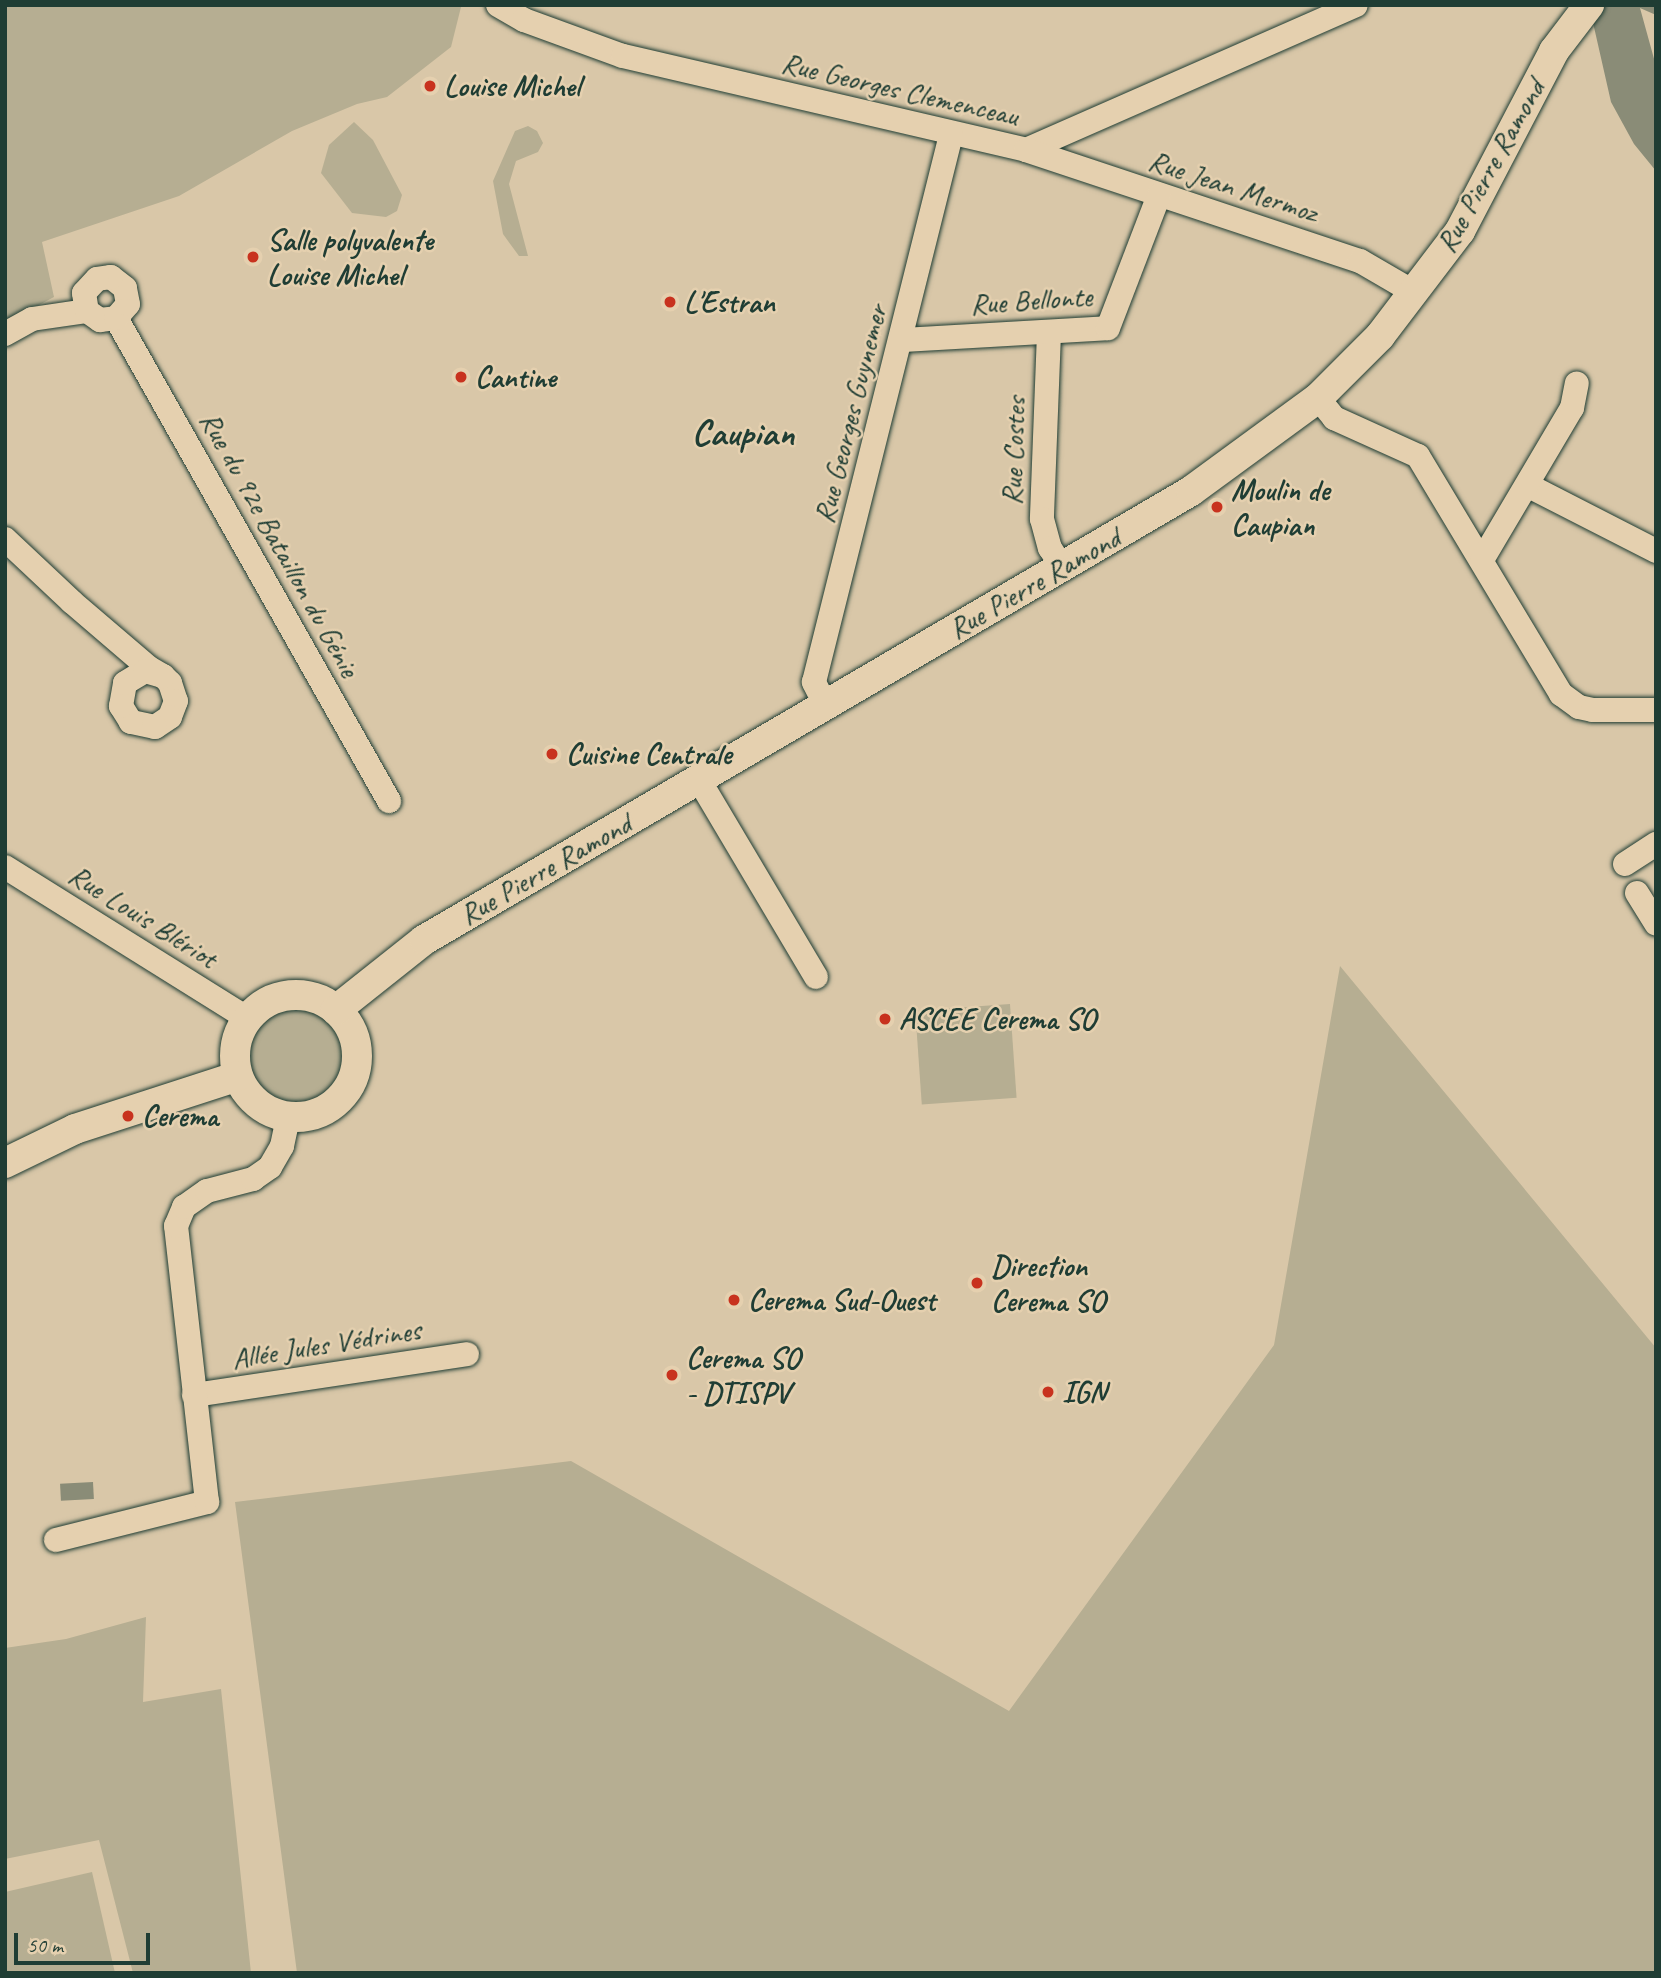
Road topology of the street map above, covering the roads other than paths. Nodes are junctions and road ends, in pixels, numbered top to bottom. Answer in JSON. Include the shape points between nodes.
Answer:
{"nodes":[{"id":1,"x":498,"y":5,"type":"edge"},
{"id":2,"x":1356,"y":5,"type":"edge"},
{"id":3,"x":1589,"y":5,"type":"edge"},
{"id":4,"x":951,"y":135,"type":"junction"},
{"id":5,"x":1026,"y":150,"type":"junction"},
{"id":6,"x":1159,"y":195,"type":"junction"},
{"id":7,"x":1415,"y":293,"type":"junction"},
{"id":8,"x":87,"y":311,"type":"junction"},
{"id":9,"x":116,"y":318,"type":"junction"},
{"id":10,"x":1049,"y":333,"type":"junction"},
{"id":11,"x":5,"y":334,"type":"edge"},
{"id":12,"x":902,"y":340,"type":"junction"},
{"id":13,"x":1577,"y":383,"type":"dead end"},
{"id":14,"x":1318,"y":398,"type":"junction"},
{"id":15,"x":1530,"y":486,"type":"junction"},
{"id":16,"x":5,"y":539,"type":"edge"},
{"id":17,"x":1656,"y":551,"type":"edge"},
{"id":18,"x":1482,"y":560,"type":"junction"},
{"id":19,"x":1062,"y":567,"type":"junction"},
{"id":20,"x":163,"y":676,"type":"dead end"},
{"id":21,"x":825,"y":706,"type":"junction"},
{"id":22,"x":1656,"y":710,"type":"edge"},
{"id":23,"x":699,"y":780,"type":"junction"},
{"id":24,"x":389,"y":802,"type":"dead end"},
{"id":25,"x":1656,"y":844,"type":"edge"},
{"id":26,"x":1625,"y":864,"type":"dead end"},
{"id":27,"x":5,"y":867,"type":"edge"},
{"id":28,"x":1637,"y":893,"type":"dead end"},
{"id":29,"x":1656,"y":924,"type":"edge"},
{"id":30,"x":816,"y":977,"type":"dead end"},
{"id":31,"x":336,"y":1010,"type":"junction"},
{"id":32,"x":248,"y":1018,"type":"junction"},
{"id":33,"x":238,"y":1076,"type":"junction"},
{"id":34,"x":289,"y":1117,"type":"junction"},
{"id":35,"x":5,"y":1163,"type":"edge"},
{"id":36,"x":467,"y":1354,"type":"dead end"},
{"id":37,"x":194,"y":1395,"type":"junction"},
{"id":38,"x":57,"y":1540,"type":"dead end"}],
"edges":[{"from":1,"to":4,"type":"street","name":"Rue Georges Clemenceau","via":[[524,20],[623,56]]},
{"from":2,"to":5,"type":"street","name":"Rue Georges Clemenceau"},
{"from":3,"to":7,"type":"main road","name":"Rue Pierre Ramond","via":[[1554,51],[1460,231]]},
{"from":4,"to":5,"type":"street","name":"Rue Georges Clemenceau"},
{"from":4,"to":12,"type":"street","name":"Rue Georges Guynemer"},
{"from":5,"to":6,"type":"street","name":"Rue Jean Mermoz"},
{"from":6,"to":7,"type":"street","name":"Rue Jean Mermoz","via":[[1360,261]]},
{"from":6,"to":10,"type":"street","name":"Rue Bellonte","via":[[1108,328]]},
{"from":7,"to":14,"type":"main road","name":"Rue Pierre Ramond"},
{"from":8,"to":9,"type":"street","via":[[100,320]]},
{"from":8,"to":9,"type":"street","via":[[88,286],[111,277],[122,283],[128,294],[124,311]]},
{"from":8,"to":11,"type":"street","via":[[32,320]]},
{"from":9,"to":24,"type":"street","name":"Rue du 92e Bataillon du Génie"},
{"from":10,"to":12,"type":"street","name":"Rue Bellonte"},
{"from":10,"to":19,"type":"street","name":"Rue Costes","via":[[1042,519],[1050,548]]},
{"from":12,"to":21,"type":"street","name":"Rue Georges Guynemer","via":[[814,682]]},
{"from":13,"to":15,"type":"street","via":[[1572,408]]},
{"from":14,"to":18,"type":"street","via":[[1334,418],[1419,456]]},
{"from":14,"to":19,"type":"main road","name":"Rue Pierre Ramond","via":[[1191,491]]},
{"from":15,"to":17,"type":"street"},
{"from":15,"to":18,"type":"street"},
{"from":16,"to":20,"type":"street","via":[[72,603]]},
{"from":18,"to":22,"type":"street","via":[[1560,694],[1586,708]]},
{"from":19,"to":21,"type":"main road","name":"Rue Pierre Ramond"},
{"from":21,"to":23,"type":"main road","name":"Rue Pierre Ramond"},
{"from":23,"to":30,"type":"street"},
{"from":23,"to":31,"type":"main road","name":"Rue Pierre Ramond","via":[[424,940]]},
{"from":25,"to":26,"type":"street"},
{"from":27,"to":32,"type":"street","name":"Rue Louis Blériot"},
{"from":28,"to":29,"type":"street"},
{"from":31,"to":32,"type":"main road","via":[[319,999],[290,996],[262,1005]]},
{"from":31,"to":34,"type":"main road","via":[[355,1040],[354,1075],[329,1108]]},
{"from":32,"to":33,"type":"main road","via":[[237,1046]]},
{"from":33,"to":34,"type":"main road","via":[[258,1104]]},
{"from":33,"to":35,"type":"main road","via":[[75,1129]]},
{"from":34,"to":37,"type":"street","name":"Allée Jules Védrines","via":[[282,1146],[270,1167],[253,1179],[206,1191],[184,1207],[176,1226]]},
{"from":36,"to":37,"type":"street","name":"Allée Jules Védrines"},
{"from":37,"to":38,"type":"street","name":"Allée Jules Védrines","via":[[207,1502]]}]}
